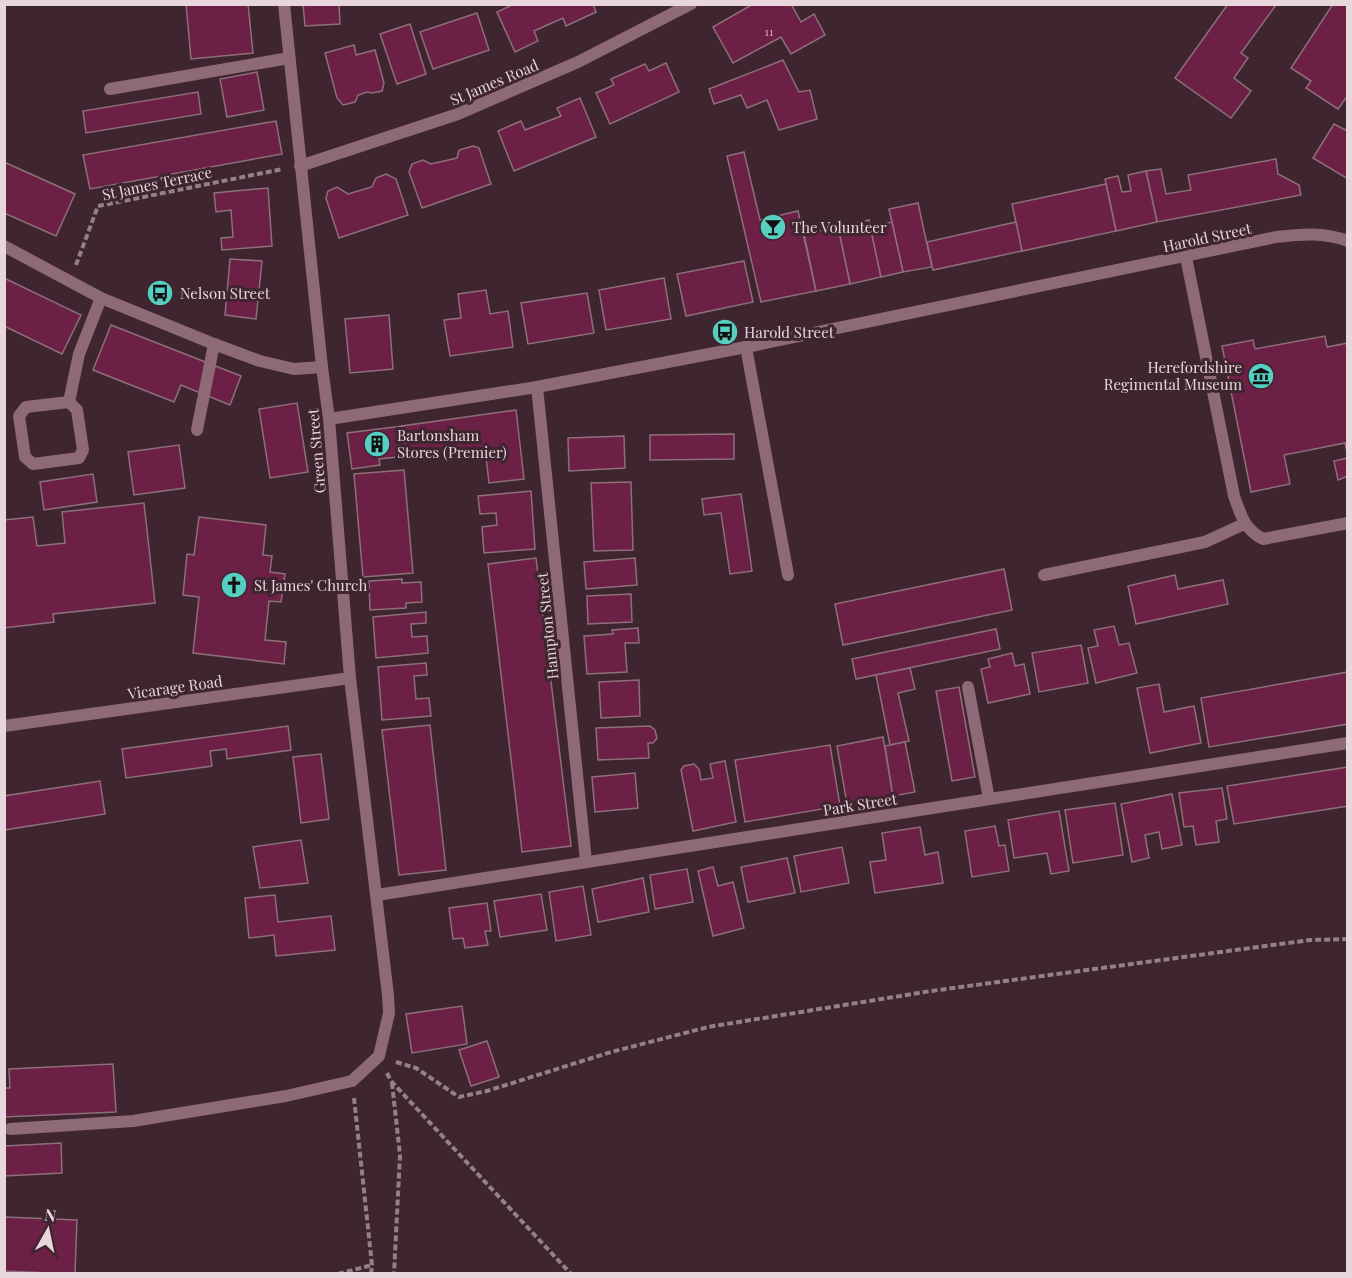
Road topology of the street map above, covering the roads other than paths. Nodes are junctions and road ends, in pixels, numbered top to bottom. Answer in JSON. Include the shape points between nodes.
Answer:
{"nodes":[{"id":1,"x":284,"y":4,"type":"edge"},
{"id":2,"x":691,"y":4,"type":"edge"},
{"id":3,"x":289,"y":58,"type":"junction"},
{"id":4,"x":110,"y":89,"type":"dead end"},
{"id":5,"x":300,"y":166,"type":"junction"},
{"id":6,"x":1347,"y":241,"type":"edge"},
{"id":7,"x":4,"y":246,"type":"edge"},
{"id":8,"x":1186,"y":257,"type":"junction"},
{"id":9,"x":101,"y":298,"type":"junction"},
{"id":10,"x":214,"y":344,"type":"junction"},
{"id":11,"x":746,"y":347,"type":"junction"},
{"id":12,"x":322,"y":367,"type":"junction"},
{"id":13,"x":537,"y":387,"type":"junction"},
{"id":14,"x":69,"y":402,"type":"junction"},
{"id":15,"x":329,"y":419,"type":"junction"},
{"id":16,"x":197,"y":430,"type":"dead end"},
{"id":17,"x":1347,"y":523,"type":"edge"},
{"id":18,"x":1244,"y":524,"type":"junction"},
{"id":19,"x":788,"y":575,"type":"dead end"},
{"id":20,"x":1044,"y":575,"type":"dead end"},
{"id":21,"x":350,"y":678,"type":"junction"},
{"id":22,"x":968,"y":687,"type":"dead end"},
{"id":23,"x":4,"y":726,"type":"edge"},
{"id":24,"x":1347,"y":743,"type":"edge"},
{"id":25,"x":989,"y":799,"type":"junction"},
{"id":26,"x":586,"y":861,"type":"junction"},
{"id":27,"x":377,"y":895,"type":"junction"},
{"id":28,"x":7,"y":1129,"type":"edge"}],
"edges":[{"from":1,"to":3,"type":"street","name":"Green Street"},
{"from":2,"to":5,"type":"street","name":"St James Road","via":[[578,62],[458,114]]},
{"from":3,"to":4,"type":"street"},
{"from":3,"to":5,"type":"street","name":"Green Street"},
{"from":5,"to":12,"type":"street","name":"Green Street"},
{"from":6,"to":8,"type":"street","name":"Harold Street","via":[[1332,235],[1306,233]]},
{"from":7,"to":9,"type":"street"},
{"from":8,"to":11,"type":"street","name":"Harold Street"},
{"from":8,"to":18,"type":"street","via":[[1232,485]]},
{"from":9,"to":10,"type":"street"},
{"from":9,"to":14,"type":"street","via":[[79,354]]},
{"from":10,"to":12,"type":"street","via":[[294,369]]},
{"from":10,"to":16,"type":"street"},
{"from":11,"to":13,"type":"street","name":"Harold Street"},
{"from":11,"to":19,"type":"street"},
{"from":12,"to":15,"type":"street","name":"Green Street"},
{"from":13,"to":15,"type":"street","name":"Harold Street"},
{"from":13,"to":26,"type":"street","name":"Hampton Street"},
{"from":14,"to":14,"type":"street","via":[[26,407],[19,416],[25,457],[33,464],[79,458],[83,450],[77,410]]},
{"from":15,"to":21,"type":"street","name":"Green Street"},
{"from":17,"to":18,"type":"street","via":[[1263,539]]},
{"from":18,"to":20,"type":"street","via":[[1205,542]]},
{"from":21,"to":23,"type":"street","name":"Vicarage Road"},
{"from":21,"to":27,"type":"street","name":"Green Street"},
{"from":22,"to":25,"type":"street"},
{"from":24,"to":25,"type":"street","name":"Park Street"},
{"from":25,"to":26,"type":"street","name":"Park Street"},
{"from":26,"to":27,"type":"street","name":"Park Street"},
{"from":27,"to":28,"type":"street","name":"Green Street","via":[[388,1013],[379,1056],[352,1081],[133,1121]]}]}
